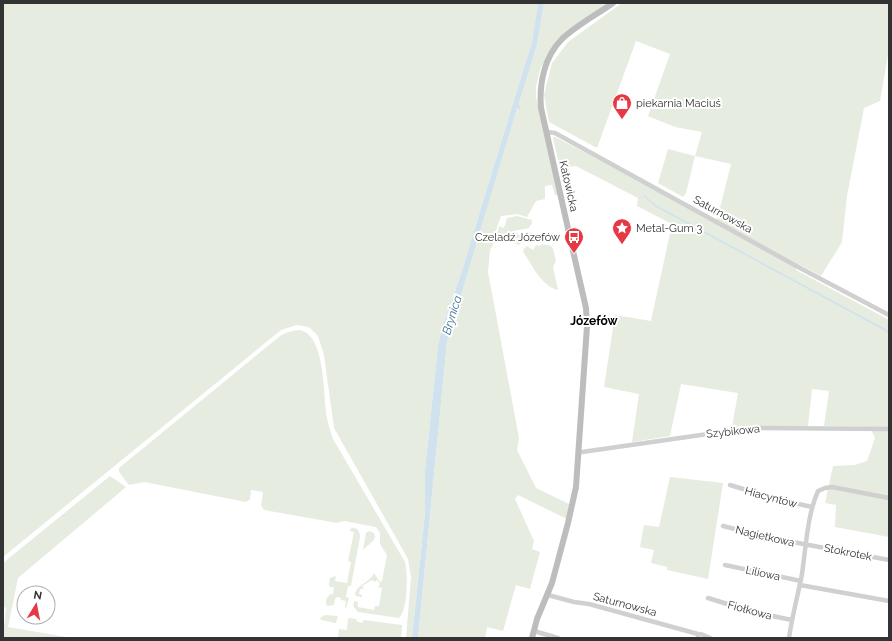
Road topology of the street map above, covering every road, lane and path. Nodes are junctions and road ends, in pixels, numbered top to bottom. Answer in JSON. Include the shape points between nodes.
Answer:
{"nodes":[{"id":1,"x":613,"y":3,"type":"edge"},
{"id":2,"x":547,"y":132,"type":"junction"},
{"id":3,"x":889,"y":315,"type":"edge"},
{"id":4,"x":889,"y":429,"type":"edge"},
{"id":5,"x":578,"y":451,"type":"junction"},
{"id":6,"x":730,"y":485,"type":"dead end"},
{"id":7,"x":889,"y":498,"type":"edge"},
{"id":8,"x":812,"y":507,"type":"junction"},
{"id":9,"x":723,"y":526,"type":"dead end"},
{"id":10,"x":807,"y":545,"type":"junction"},
{"id":11,"x":889,"y":560,"type":"edge"},
{"id":12,"x":725,"y":565,"type":"dead end"},
{"id":13,"x":800,"y":583,"type":"junction"},
{"id":14,"x":548,"y":595,"type":"junction"},
{"id":15,"x":708,"y":598,"type":"dead end"},
{"id":16,"x":889,"y":602,"type":"edge"},
{"id":17,"x":792,"y":620,"type":"junction"},
{"id":18,"x":534,"y":631,"type":"junction"},
{"id":19,"x":699,"y":635,"type":"edge"},
{"id":20,"x":532,"y":638,"type":"edge"},
{"id":21,"x":558,"y":638,"type":"edge"},
{"id":22,"x":710,"y":638,"type":"edge"},
{"id":23,"x":789,"y":638,"type":"edge"}],
"edges":[{"from":1,"to":2,"type":"street","name":"Katowicka","via":[[561,40],[548,61],[541,82],[540,95]]},
{"from":2,"to":3,"type":"street","name":"Saturnowska","via":[[555,133]]},
{"from":2,"to":5,"type":"street","name":"Katowicka","via":[[586,308]]},
{"from":4,"to":5,"type":"street","name":"Szybikowa","via":[[750,428]]},
{"from":5,"to":14,"type":"street","via":[[576,487],[571,512]]},
{"from":6,"to":8,"type":"street","name":"Hiacyntów"},
{"from":7,"to":8,"type":"street","via":[[832,487],[818,492]]},
{"from":8,"to":10,"type":"street"},
{"from":9,"to":10,"type":"street","name":"Nagietkowa"},
{"from":10,"to":11,"type":"street","name":"Stokrotek"},
{"from":10,"to":13,"type":"street"},
{"from":12,"to":13,"type":"street","name":"Liliowa"},
{"from":13,"to":16,"type":"street","name":"Liliowa"},
{"from":13,"to":17,"type":"street"},
{"from":14,"to":18,"type":"street"},
{"from":14,"to":19,"type":"street","name":"Saturnowska"},
{"from":15,"to":17,"type":"street","name":"Fiołkowa","via":[[753,612]]},
{"from":17,"to":23,"type":"street"},
{"from":18,"to":20,"type":"street"},
{"from":18,"to":21,"type":"street"},
{"from":19,"to":22,"type":"street","name":"Saturnowska"}]}
